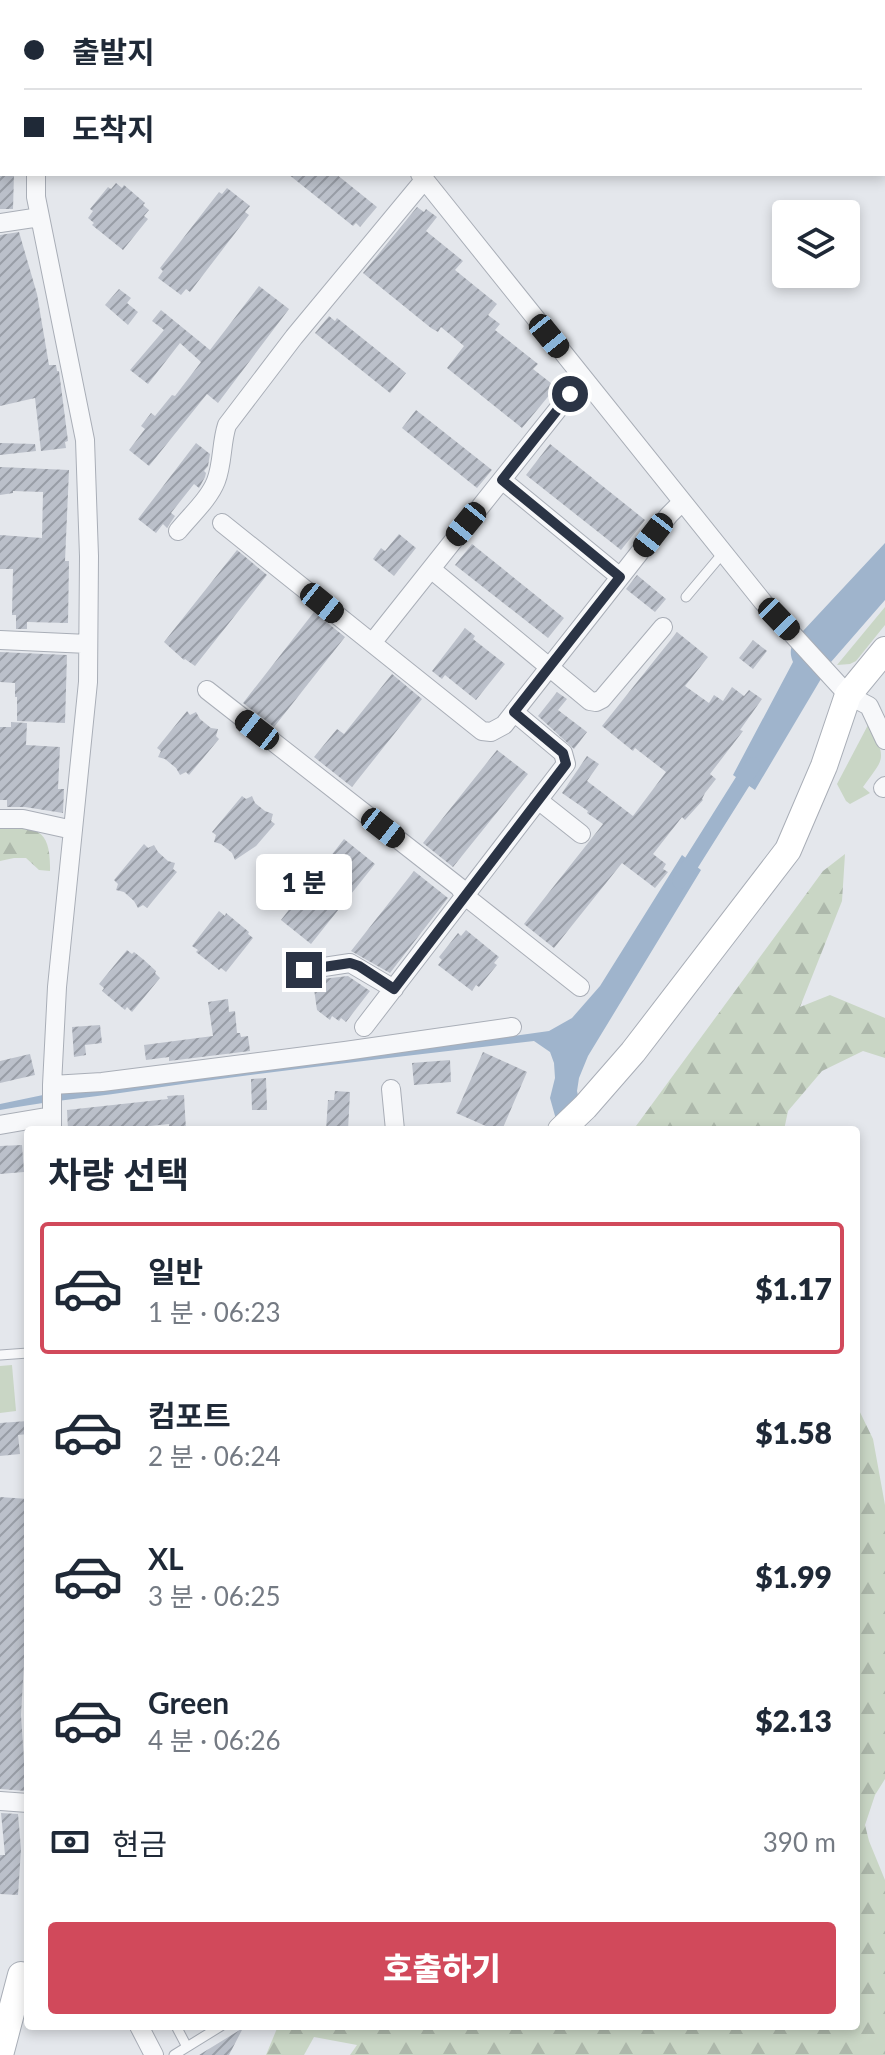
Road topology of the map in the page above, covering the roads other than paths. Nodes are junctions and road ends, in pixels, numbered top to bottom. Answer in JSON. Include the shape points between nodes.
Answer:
{"nodes":[{"id":1,"x":36,"y":176,"type":"edge"},
{"id":2,"x":422,"y":177,"type":"edge"},
{"id":3,"x":40,"y":217,"type":"junction"},
{"id":4,"x":0,"y":223,"type":"edge"},
{"id":5,"x":585,"y":381,"type":"junction"},
{"id":6,"x":502,"y":480,"type":"junction"},
{"id":7,"x":682,"y":502,"type":"junction"},
{"id":8,"x":222,"y":523,"type":"dead end"},
{"id":9,"x":178,"y":531,"type":"dead end"},
{"id":10,"x":723,"y":553,"type":"junction"},
{"id":11,"x":431,"y":569,"type":"junction"},
{"id":12,"x":620,"y":577,"type":"junction"},
{"id":13,"x":686,"y":597,"type":"dead end"},
{"id":14,"x":663,"y":627,"type":"dead end"},
{"id":15,"x":0,"y":640,"type":"edge"},
{"id":16,"x":372,"y":643,"type":"junction"},
{"id":17,"x":88,"y":644,"type":"junction"},
{"id":18,"x":883,"y":656,"type":"edge"},
{"id":19,"x":550,"y":666,"type":"junction"},
{"id":20,"x":207,"y":690,"type":"dead end"},
{"id":21,"x":848,"y":695,"type":"junction"},
{"id":22,"x":514,"y":712,"type":"junction"},
{"id":23,"x":885,"y":740,"type":"edge"},
{"id":24,"x":538,"y":800,"type":"junction"},
{"id":25,"x":0,"y":819,"type":"edge"},
{"id":26,"x":73,"y":830,"type":"junction"},
{"id":27,"x":581,"y":834,"type":"dead end"},
{"id":28,"x":465,"y":896,"type":"junction"},
{"id":29,"x":304,"y":970,"type":"dead end"},
{"id":30,"x":580,"y":987,"type":"dead end"},
{"id":31,"x":394,"y":989,"type":"junction"},
{"id":32,"x":364,"y":1027,"type":"dead end"},
{"id":33,"x":512,"y":1027,"type":"dead end"},
{"id":34,"x":391,"y":1089,"type":"dead end"},
{"id":35,"x":52,"y":1105,"type":"edge"},
{"id":36,"x":0,"y":1125,"type":"edge"},
{"id":37,"x":395,"y":1126,"type":"edge"},
{"id":38,"x":565,"y":1126,"type":"edge"},
{"id":39,"x":24,"y":1353,"type":"edge"},
{"id":40,"x":0,"y":1355,"type":"edge"},
{"id":41,"x":0,"y":1801,"type":"edge"},
{"id":42,"x":24,"y":1803,"type":"edge"},
{"id":43,"x":24,"y":1969,"type":"edge"},
{"id":44,"x":0,"y":2007,"type":"edge"},
{"id":45,"x":141,"y":2030,"type":"edge"},
{"id":46,"x":178,"y":2030,"type":"edge"},
{"id":47,"x":215,"y":2030,"type":"edge"},
{"id":48,"x":187,"y":2047,"type":"junction"},
{"id":49,"x":0,"y":2055,"type":"edge"},
{"id":50,"x":154,"y":2055,"type":"edge"},
{"id":51,"x":174,"y":2055,"type":"edge"}],
"edges":[{"from":1,"to":3,"type":"street"},
{"from":2,"to":5,"type":"street"},
{"from":2,"to":9,"type":"street","via":[[227,425],[218,478]]},
{"from":3,"to":4,"type":"street"},
{"from":3,"to":17,"type":"street","via":[[85,440]]},
{"from":5,"to":6,"type":"street"},
{"from":5,"to":7,"type":"street"},
{"from":6,"to":11,"type":"street"},
{"from":6,"to":12,"type":"street"},
{"from":7,"to":10,"type":"street"},
{"from":7,"to":12,"type":"street"},
{"from":8,"to":16,"type":"street"},
{"from":10,"to":13,"type":"lane"},
{"from":10,"to":21,"type":"street"},
{"from":11,"to":16,"type":"street"},
{"from":11,"to":19,"type":"street"},
{"from":12,"to":19,"type":"street"},
{"from":14,"to":19,"type":"street","via":[[596,702]]},
{"from":15,"to":17,"type":"street"},
{"from":16,"to":22,"type":"street","via":[[482,731],[498,730]]},
{"from":17,"to":26,"type":"street"},
{"from":18,"to":21,"type":"main road"},
{"from":19,"to":22,"type":"street"},
{"from":20,"to":28,"type":"street"},
{"from":21,"to":23,"type":"street","via":[[869,706]]},
{"from":21,"to":38,"type":"main road","via":[[788,850],[633,1052]]},
{"from":22,"to":24,"type":"street","via":[[566,758]]},
{"from":24,"to":27,"type":"street"},
{"from":24,"to":28,"type":"street"},
{"from":25,"to":26,"type":"street"},
{"from":26,"to":35,"type":"street"},
{"from":28,"to":30,"type":"street"},
{"from":28,"to":31,"type":"street"},
{"from":29,"to":31,"type":"street","via":[[350,963]]},
{"from":31,"to":32,"type":"street"},
{"from":33,"to":35,"type":"street","via":[[102,1082]]},
{"from":34,"to":37,"type":"street"},
{"from":35,"to":36,"type":"street"},
{"from":39,"to":40,"type":"lane"},
{"from":41,"to":42,"type":"street"},
{"from":43,"to":44,"type":"main road"},
{"from":43,"to":49,"type":"main road"},
{"from":45,"to":50,"type":"street"},
{"from":46,"to":48,"type":"lane"},
{"from":47,"to":48,"type":"lane"},
{"from":48,"to":51,"type":"lane"}]}
